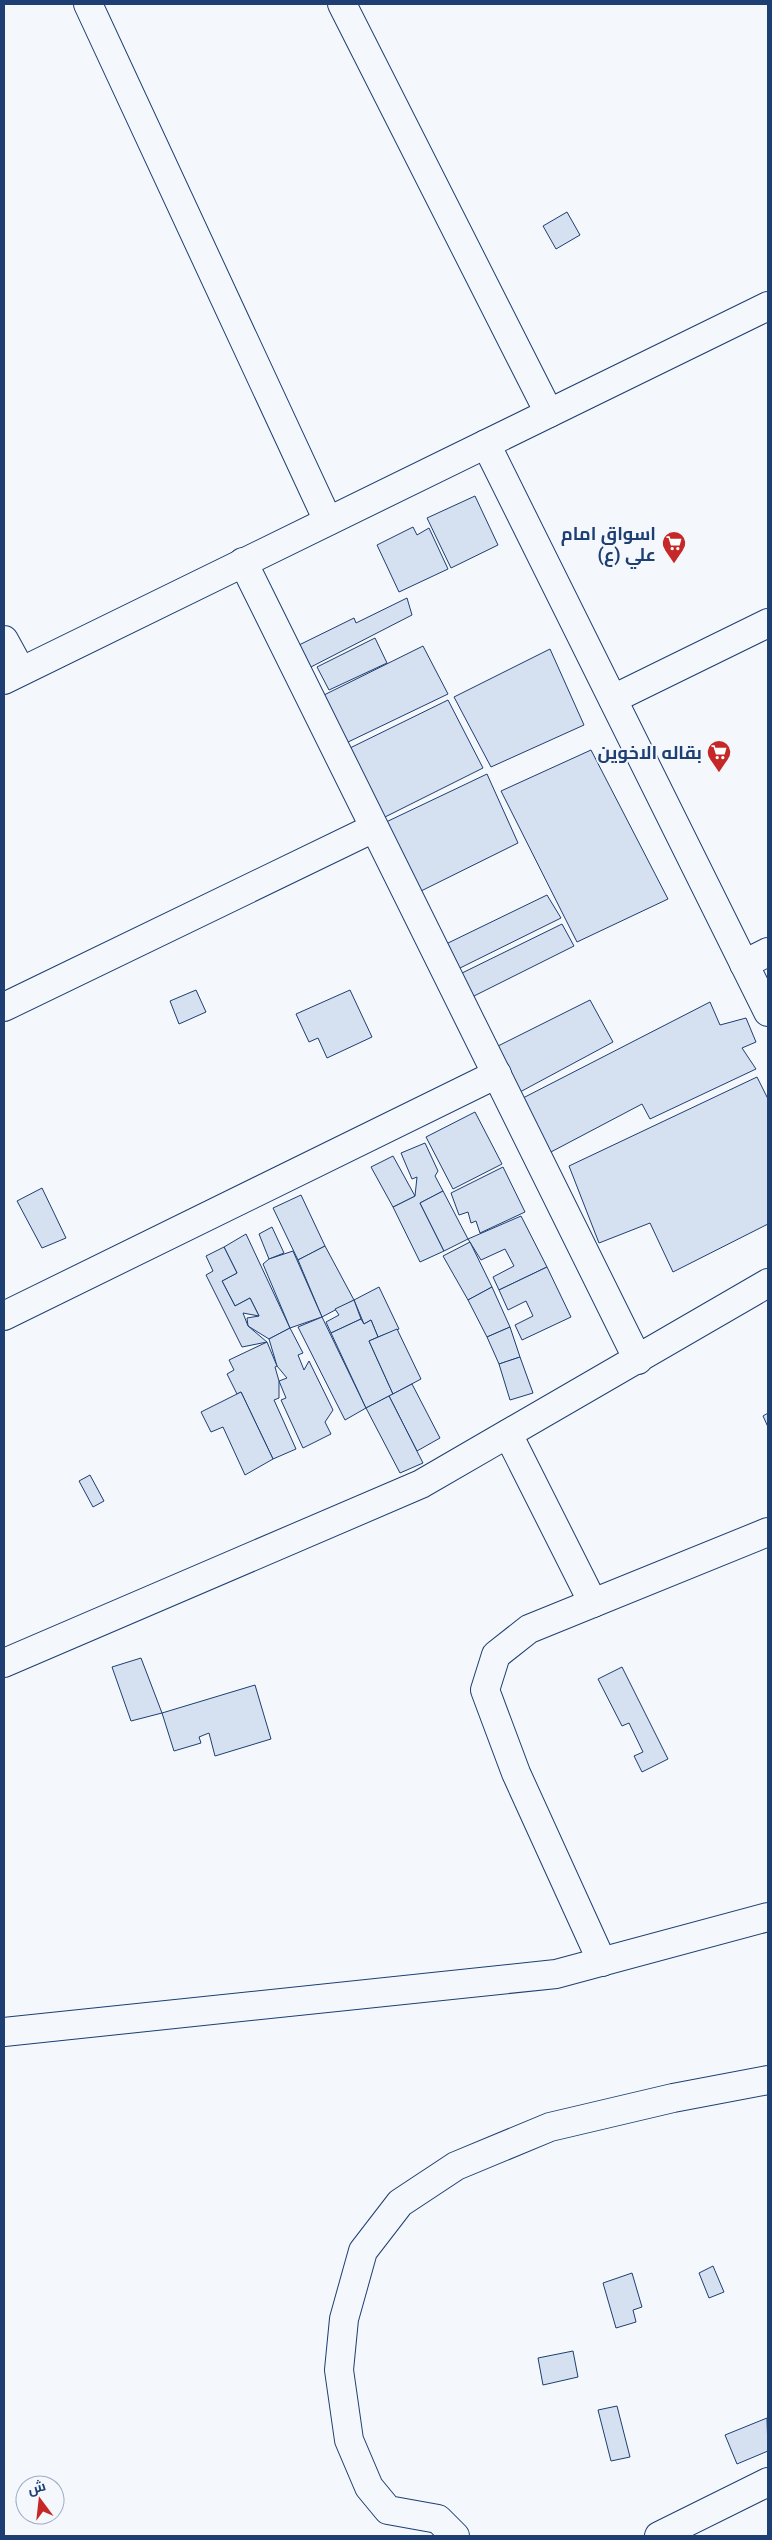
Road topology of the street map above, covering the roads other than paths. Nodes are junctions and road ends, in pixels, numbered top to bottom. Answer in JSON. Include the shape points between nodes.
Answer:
{"nodes":[{"id":1,"x":88,"y":4,"type":"edge"},
{"id":2,"x":342,"y":4,"type":"edge"},
{"id":3,"x":768,"y":306,"type":"edge"},
{"id":4,"x":549,"y":413,"type":"junction"},
{"id":5,"x":486,"y":444,"type":"junction"},
{"id":6,"x":328,"y":521,"type":"junction"},
{"id":7,"x":243,"y":562,"type":"junction"},
{"id":8,"x":768,"y":623,"type":"edge"},
{"id":9,"x":4,"y":640,"type":"edge"},
{"id":10,"x":12,"y":676,"type":"edge"},
{"id":11,"x":613,"y":699,"type":"junction"},
{"id":12,"x":374,"y":828,"type":"junction"},
{"id":13,"x":768,"y":952,"type":"edge"},
{"id":14,"x":744,"y":964,"type":"junction"},
{"id":15,"x":4,"y":1007,"type":"edge"},
{"id":16,"x":768,"y":1012,"type":"edge"},
{"id":17,"x":497,"y":1074,"type":"junction"},
{"id":18,"x":768,"y":1283,"type":"edge"},
{"id":19,"x":4,"y":1314,"type":"edge"},
{"id":20,"x":638,"y":1360,"type":"junction"},
{"id":21,"x":508,"y":1434,"type":"junction"},
{"id":22,"x":768,"y":1532,"type":"edge"},
{"id":23,"x":593,"y":1604,"type":"junction"},
{"id":24,"x":4,"y":1664,"type":"edge"},
{"id":25,"x":768,"y":1917,"type":"edge"},
{"id":26,"x":602,"y":1962,"type":"junction"},
{"id":27,"x":4,"y":2032,"type":"edge"},
{"id":28,"x":768,"y":2080,"type":"edge"},
{"id":29,"x":768,"y":2482,"type":"edge"},
{"id":30,"x":455,"y":2536,"type":"edge"},
{"id":31,"x":659,"y":2536,"type":"edge"}],
"edges":[{"from":1,"to":6,"type":"street"},
{"from":2,"to":4,"type":"street"},
{"from":3,"to":4,"type":"street"},
{"from":4,"to":5,"type":"street"},
{"from":5,"to":6,"type":"street"},
{"from":5,"to":11,"type":"street"},
{"from":6,"to":7,"type":"street"},
{"from":7,"to":10,"type":"street"},
{"from":7,"to":12,"type":"street"},
{"from":8,"to":11,"type":"street"},
{"from":9,"to":10,"type":"street"},
{"from":11,"to":14,"type":"street"},
{"from":12,"to":15,"type":"street"},
{"from":12,"to":17,"type":"street"},
{"from":13,"to":14,"type":"street"},
{"from":14,"to":16,"type":"street"},
{"from":17,"to":19,"type":"street"},
{"from":17,"to":20,"type":"street"},
{"from":18,"to":20,"type":"street"},
{"from":20,"to":21,"type":"street"},
{"from":21,"to":23,"type":"street"},
{"from":21,"to":24,"type":"street","via":[[421,1484]]},
{"from":22,"to":23,"type":"street"},
{"from":23,"to":26,"type":"street","via":[[529,1629],[496,1655],[485,1690],[516,1773]]},
{"from":25,"to":26,"type":"street"},
{"from":26,"to":27,"type":"street","via":[[556,1974]]},
{"from":28,"to":30,"type":"street","via":[[550,2127],[456,2166],[400,2203],[363,2251],[344,2319],[339,2370],[349,2440],[368,2487],[388,2510],[438,2519]]},
{"from":29,"to":31,"type":"street"}]}
